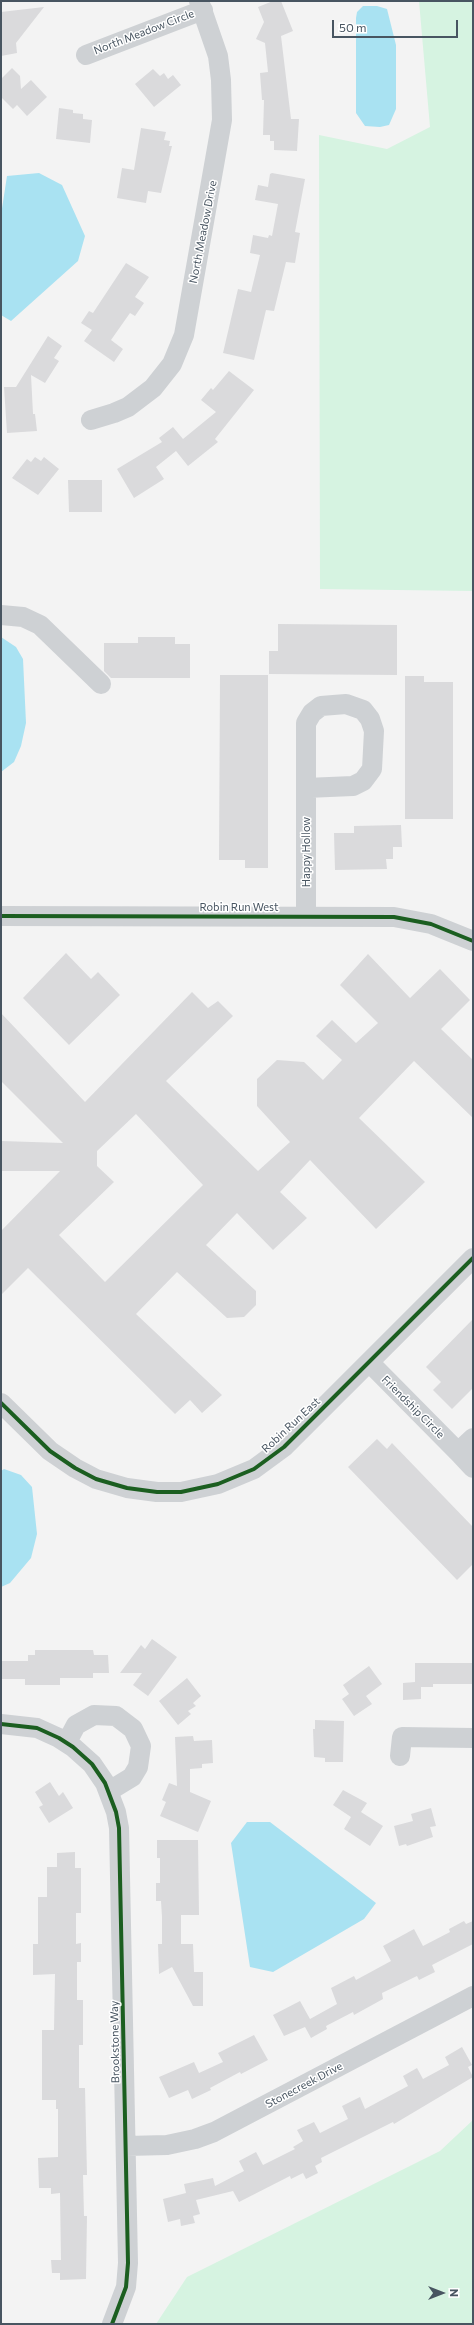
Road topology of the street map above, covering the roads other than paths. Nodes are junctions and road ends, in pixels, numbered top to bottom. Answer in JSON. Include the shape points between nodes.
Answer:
{"nodes":[{"id":1,"x":201,"y":6,"type":"edge"},
{"id":2,"x":86,"y":55,"type":"dead end"},
{"id":3,"x":91,"y":420,"type":"dead end"},
{"id":4,"x":1,"y":614,"type":"edge"},
{"id":5,"x":101,"y":684,"type":"dead end"},
{"id":6,"x":306,"y":788,"type":"junction"},
{"id":7,"x":1,"y":916,"type":"edge"},
{"id":8,"x":306,"y":916,"type":"junction"},
{"id":9,"x":473,"y":942,"type":"edge"},
{"id":10,"x":473,"y":1258,"type":"edge"},
{"id":11,"x":369,"y":1362,"type":"junction"},
{"id":12,"x":1,"y":1403,"type":"edge"},
{"id":13,"x":473,"y":1438,"type":"edge"},
{"id":14,"x":458,"y":1452,"type":"junction"},
{"id":15,"x":473,"y":1468,"type":"edge"},
{"id":16,"x":1,"y":1724,"type":"edge"},
{"id":17,"x":473,"y":1738,"type":"edge"},
{"id":18,"x":67,"y":1742,"type":"junction"},
{"id":19,"x":400,"y":1756,"type":"dead end"},
{"id":20,"x":109,"y":1791,"type":"junction"},
{"id":21,"x":473,"y":1996,"type":"edge"},
{"id":22,"x":126,"y":2146,"type":"junction"},
{"id":23,"x":112,"y":2324,"type":"edge"}],
"edges":[{"from":1,"to":2,"type":"street","name":"North Meadow Circle"},
{"from":1,"to":3,"type":"street","name":"North Meadow Drive","via":[[218,56],[222,120],[184,335],[172,364],[153,388],[128,407]]},
{"from":4,"to":5,"type":"street","via":[[23,617],[40,625]]},
{"from":6,"to":6,"type":"street","name":"Happy Hollow","via":[[305,731],[310,716],[321,706],[329,704],[351,704],[363,710],[370,719],[374,731],[372,769],[368,776],[353,786]]},
{"from":6,"to":8,"type":"street","name":"Happy Hollow"},
{"from":7,"to":8,"type":"street","name":"Robin Run West"},
{"from":8,"to":9,"type":"street","name":"Robin Run West","via":[[409,919],[446,929]]},
{"from":10,"to":11,"type":"street","name":"Robin Run East"},
{"from":11,"to":12,"type":"street","name":"Robin Run East","via":[[266,1461],[240,1476],[181,1492],[126,1488],[89,1476],[44,1446]]},
{"from":11,"to":14,"type":"street","name":"Friendship Circle"},
{"from":13,"to":14,"type":"street"},
{"from":14,"to":15,"type":"street","name":"Friendship Circle"},
{"from":16,"to":18,"type":"street","name":"Brookstone Way","via":[[36,1728]]},
{"from":17,"to":19,"type":"street","via":[[402,1737]]},
{"from":18,"to":20,"type":"street","name":"Brookstone Way","via":[[92,1764]]},
{"from":18,"to":20,"type":"street","via":[[76,1726],[94,1715],[116,1716],[127,1723],[141,1746],[140,1760],[132,1778]]},
{"from":20,"to":22,"type":"street","name":"Brookstone Way","via":[[119,1828]]},
{"from":21,"to":22,"type":"street","name":"Stonecreek Drive","via":[[208,2134],[168,2145]]},
{"from":22,"to":23,"type":"street","name":"Brookstone Way","via":[[126,2287]]}]}
